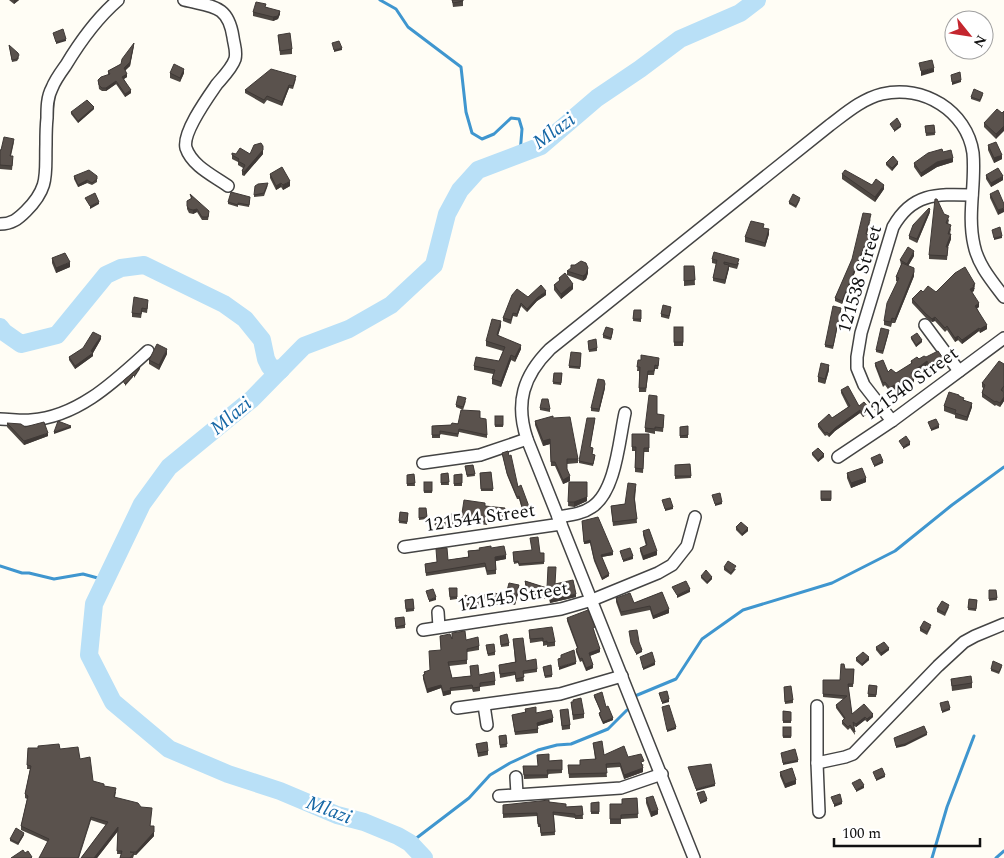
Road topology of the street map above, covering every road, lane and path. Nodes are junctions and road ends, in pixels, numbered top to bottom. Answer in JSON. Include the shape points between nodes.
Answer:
{"nodes":[{"id":1,"x":118,"y":0,"type":"edge"},
{"id":2,"x":184,"y":0,"type":"edge"},
{"id":3,"x":228,"y":186,"type":"dead end"},
{"id":4,"x":972,"y":194,"type":"junction"},
{"id":5,"x":0,"y":224,"type":"edge"},
{"id":6,"x":1004,"y":297,"type":"edge"},
{"id":7,"x":925,"y":325,"type":"dead end"},
{"id":8,"x":1004,"y":338,"type":"edge"},
{"id":9,"x":148,"y":351,"type":"dead end"},
{"id":10,"x":959,"y":371,"type":"junction"},
{"id":11,"x":624,"y":413,"type":"dead end"},
{"id":12,"x":0,"y":419,"type":"edge"},
{"id":13,"x":892,"y":421,"type":"junction"},
{"id":14,"x":527,"y":439,"type":"junction"},
{"id":15,"x":838,"y":458,"type":"dead end"},
{"id":16,"x":423,"y":463,"type":"dead end"},
{"id":17,"x":695,"y":517,"type":"dead end"},
{"id":18,"x":560,"y":521,"type":"junction"},
{"id":19,"x":404,"y":547,"type":"dead end"},
{"id":20,"x":592,"y":600,"type":"junction"},
{"id":21,"x":438,"y":612,"type":"dead end"},
{"id":22,"x":1004,"y":624,"type":"edge"},
{"id":23,"x":439,"y":627,"type":"junction"},
{"id":24,"x":423,"y":630,"type":"dead end"},
{"id":25,"x":622,"y":676,"type":"junction"},
{"id":26,"x":484,"y":705,"type":"junction"},
{"id":27,"x":817,"y":706,"type":"dead end"},
{"id":28,"x":458,"y":708,"type":"dead end"},
{"id":29,"x":487,"y":725,"type":"dead end"},
{"id":30,"x":817,"y":763,"type":"junction"},
{"id":31,"x":662,"y":774,"type":"junction"},
{"id":32,"x":516,"y":777,"type":"dead end"},
{"id":33,"x":517,"y":794,"type":"junction"},
{"id":34,"x":498,"y":796,"type":"dead end"},
{"id":35,"x":819,"y":812,"type":"dead end"},
{"id":36,"x":694,"y":858,"type":"edge"}],
"edges":[{"from":1,"to":5,"type":"street","via":[[101,14],[51,88],[47,111],[47,169],[39,195],[17,220]]},
{"from":2,"to":3,"type":"street","via":[[222,11],[232,28],[236,47],[234,62],[186,137],[186,148],[197,164]]},
{"from":4,"to":6,"type":"street","via":[[972,235],[976,254]]},
{"from":4,"to":13,"type":"street","name":"121538 Street","via":[[922,198],[908,206],[893,226],[861,333],[857,357],[857,368],[864,385]]},
{"from":4,"to":14,"type":"street","via":[[970,144],[964,128],[948,108],[930,98],[905,92],[882,94],[861,103],[542,357],[530,373],[523,391],[522,418]]},
{"from":7,"to":10,"type":"street"},
{"from":8,"to":10,"type":"street","name":"121540 Street"},
{"from":9,"to":12,"type":"street","via":[[98,393],[70,410],[30,420]]},
{"from":10,"to":13,"type":"street","name":"121540 Street"},
{"from":11,"to":18,"type":"street","name":"121544 Street","via":[[611,479],[603,497],[593,507]]},
{"from":13,"to":15,"type":"street","name":"121540 Street"},
{"from":14,"to":16,"type":"street","via":[[480,455]]},
{"from":14,"to":18,"type":"street"},
{"from":17,"to":20,"type":"street","name":"121545 Street","via":[[687,546],[672,565]]},
{"from":18,"to":19,"type":"street","name":"121544 Street"},
{"from":18,"to":20,"type":"street"},
{"from":20,"to":23,"type":"street","name":"121545 Street","via":[[561,609]]},
{"from":20,"to":25,"type":"street"},
{"from":21,"to":23,"type":"street","name":"121545 Street"},
{"from":22,"to":30,"type":"street","via":[[964,642],[853,754]]},
{"from":23,"to":24,"type":"street","name":"121545 Street"},
{"from":25,"to":26,"type":"street","via":[[571,692]]},
{"from":25,"to":31,"type":"street"},
{"from":26,"to":28,"type":"street"},
{"from":26,"to":29,"type":"street"},
{"from":27,"to":30,"type":"street"},
{"from":30,"to":35,"type":"street"},
{"from":31,"to":33,"type":"street","via":[[621,788]]},
{"from":31,"to":36,"type":"street"},
{"from":32,"to":33,"type":"street"},
{"from":33,"to":34,"type":"street"}]}
